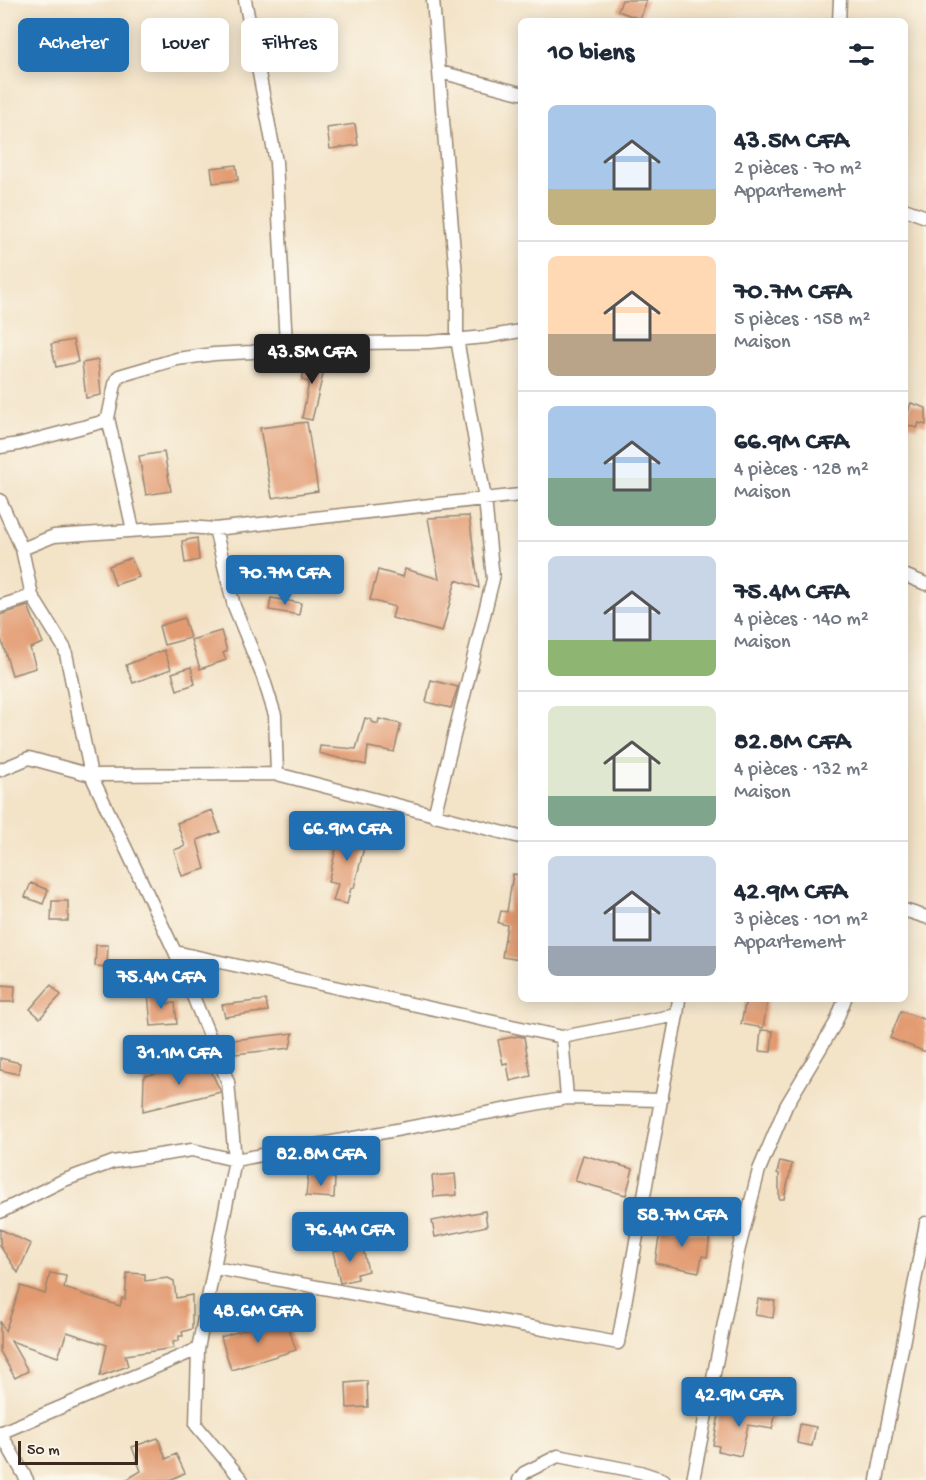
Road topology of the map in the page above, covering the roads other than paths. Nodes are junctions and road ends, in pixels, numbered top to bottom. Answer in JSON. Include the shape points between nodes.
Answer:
{"nodes":[{"id":1,"x":245,"y":0,"type":"edge"},
{"id":2,"x":433,"y":0,"type":"edge"},
{"id":3,"x":839,"y":0,"type":"edge"},
{"id":4,"x":839,"y":18,"type":"edge"},
{"id":5,"x":440,"y":72,"type":"junction"},
{"id":6,"x":518,"y":92,"type":"edge"},
{"id":7,"x":908,"y":210,"type":"edge"},
{"id":8,"x":926,"y":217,"type":"edge"},
{"id":9,"x":518,"y":331,"type":"edge"},
{"id":10,"x":457,"y":339,"type":"junction"},
{"id":11,"x":286,"y":345,"type":"junction"},
{"id":12,"x":108,"y":418,"type":"junction"},
{"id":13,"x":0,"y":447,"type":"edge"},
{"id":14,"x":518,"y":495,"type":"edge"},
{"id":15,"x":485,"y":499,"type":"junction"},
{"id":16,"x":0,"y":500,"type":"edge"},
{"id":17,"x":215,"y":529,"type":"junction"},
{"id":18,"x":132,"y":530,"type":"junction"},
{"id":19,"x":22,"y":549,"type":"junction"},
{"id":20,"x":908,"y":577,"type":"edge"},
{"id":21,"x":926,"y":584,"type":"edge"},
{"id":22,"x":32,"y":596,"type":"junction"},
{"id":23,"x":0,"y":606,"type":"edge"},
{"id":24,"x":0,"y":771,"type":"edge"},
{"id":25,"x":277,"y":774,"type":"junction"},
{"id":26,"x":91,"y":775,"type":"junction"},
{"id":27,"x":435,"y":816,"type":"junction"},
{"id":28,"x":518,"y":837,"type":"edge"},
{"id":29,"x":908,"y":910,"type":"edge"},
{"id":30,"x":926,"y":917,"type":"edge"},
{"id":31,"x":175,"y":952,"type":"junction"},
{"id":32,"x":679,"y":1002,"type":"edge"},
{"id":33,"x":844,"y":1002,"type":"edge"},
{"id":34,"x":677,"y":1016,"type":"junction"},
{"id":35,"x":562,"y":1037,"type":"junction"},
{"id":36,"x":567,"y":1098,"type":"junction"},
{"id":37,"x":661,"y":1100,"type":"junction"},
{"id":38,"x":235,"y":1160,"type":"junction"},
{"id":39,"x":0,"y":1212,"type":"edge"},
{"id":40,"x":926,"y":1223,"type":"edge"},
{"id":41,"x":215,"y":1268,"type":"junction"},
{"id":42,"x":198,"y":1349,"type":"junction"},
{"id":43,"x":0,"y":1432,"type":"edge"},
{"id":44,"x":27,"y":1480,"type":"edge"},
{"id":45,"x":242,"y":1480,"type":"edge"},
{"id":46,"x":519,"y":1480,"type":"edge"},
{"id":47,"x":664,"y":1480,"type":"edge"},
{"id":48,"x":693,"y":1480,"type":"edge"},
{"id":49,"x":878,"y":1480,"type":"edge"}],
"edges":[{"from":1,"to":11,"type":"street","via":[[276,162]]},
{"from":2,"to":5,"type":"street"},
{"from":3,"to":4,"type":"street"},
{"from":5,"to":6,"type":"street"},
{"from":5,"to":10,"type":"street","via":[[457,288]]},
{"from":7,"to":8,"type":"street"},
{"from":9,"to":10,"type":"street"},
{"from":10,"to":11,"type":"street"},
{"from":10,"to":15,"type":"street"},
{"from":11,"to":12,"type":"street","via":[[177,359],[126,373],[115,384]]},
{"from":12,"to":13,"type":"street","via":[[61,434]]},
{"from":12,"to":18,"type":"street"},
{"from":14,"to":15,"type":"street"},
{"from":15,"to":17,"type":"street"},
{"from":15,"to":27,"type":"street","via":[[494,579]]},
{"from":16,"to":19,"type":"street"},
{"from":17,"to":18,"type":"street"},
{"from":17,"to":25,"type":"street","via":[[234,606],[275,715]]},
{"from":18,"to":19,"type":"street","via":[[54,536]]},
{"from":19,"to":22,"type":"street"},
{"from":20,"to":21,"type":"street"},
{"from":22,"to":23,"type":"street"},
{"from":22,"to":26,"type":"street","via":[[65,649]]},
{"from":24,"to":26,"type":"street","via":[[29,758]]},
{"from":25,"to":26,"type":"street"},
{"from":25,"to":27,"type":"street"},
{"from":26,"to":31,"type":"street"},
{"from":27,"to":28,"type":"street"},
{"from":29,"to":30,"type":"street"},
{"from":31,"to":35,"type":"street"},
{"from":31,"to":38,"type":"street","via":[[228,1083]]},
{"from":32,"to":34,"type":"street"},
{"from":33,"to":48,"type":"street","via":[[786,1106],[759,1170],[738,1252]]},
{"from":34,"to":35,"type":"street"},
{"from":34,"to":37,"type":"street"},
{"from":35,"to":36,"type":"street"},
{"from":36,"to":37,"type":"street"},
{"from":36,"to":38,"type":"street"},
{"from":37,"to":41,"type":"street","via":[[618,1343]]},
{"from":38,"to":39,"type":"street","via":[[192,1150],[113,1162],[62,1181]]},
{"from":38,"to":41,"type":"street"},
{"from":40,"to":49,"type":"street"},
{"from":41,"to":42,"type":"street"},
{"from":42,"to":43,"type":"street"},
{"from":42,"to":45,"type":"street","via":[[196,1425]]},
{"from":43,"to":44,"type":"street"},
{"from":46,"to":47,"type":"street","via":[[524,1473],[558,1456]]}]}
